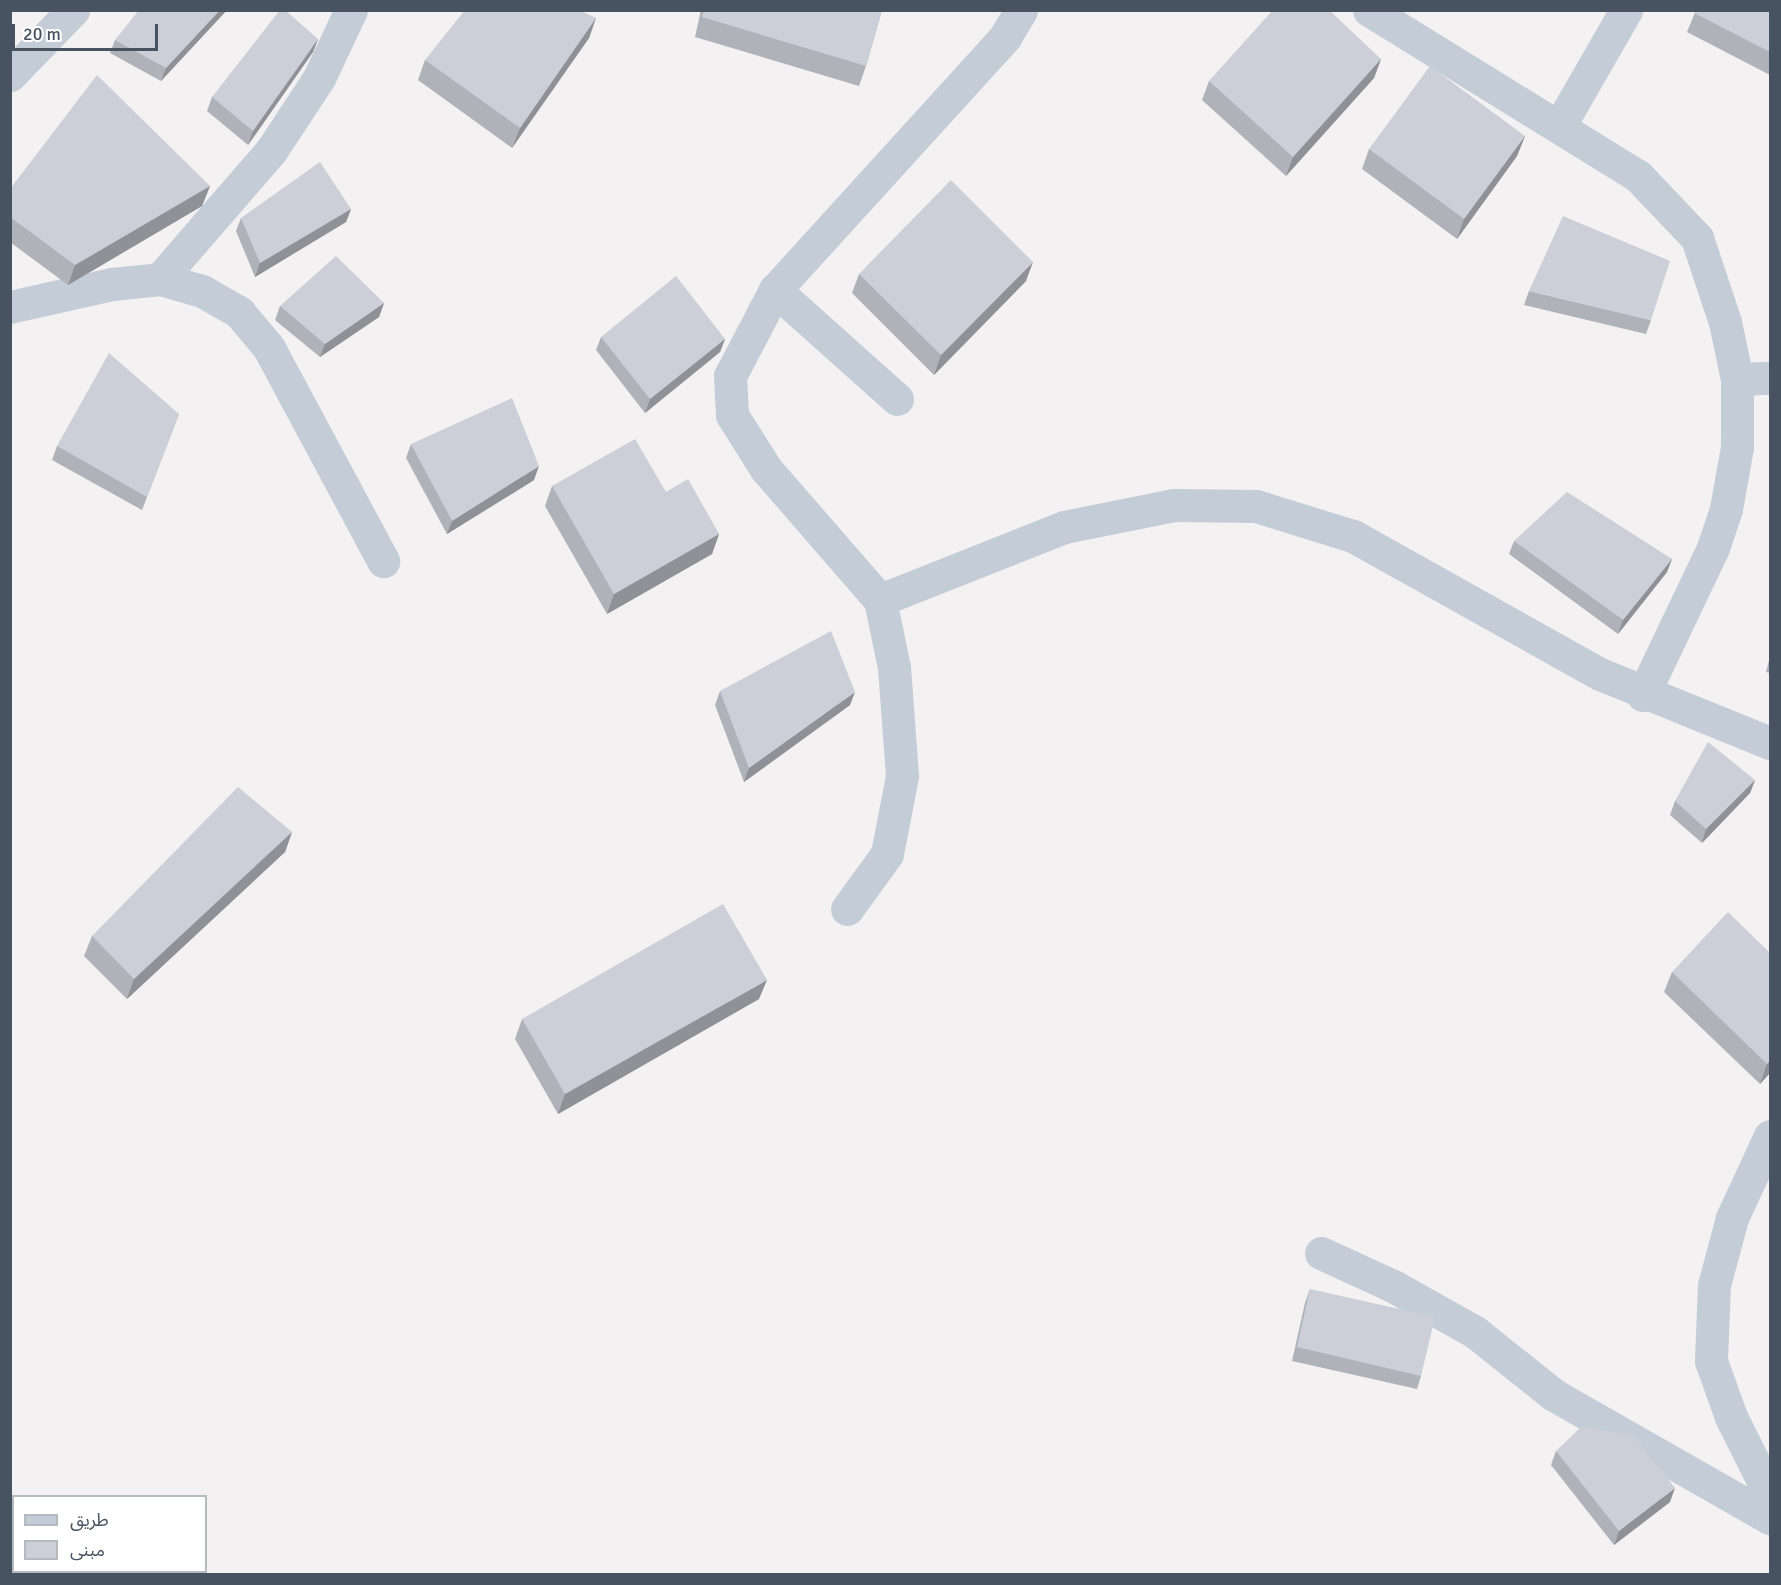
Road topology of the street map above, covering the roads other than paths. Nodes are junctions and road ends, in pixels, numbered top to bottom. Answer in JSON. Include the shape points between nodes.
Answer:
{"nodes":[{"id":1,"x":73,"y":10,"type":"edge"},
{"id":2,"x":351,"y":10,"type":"edge"},
{"id":3,"x":1021,"y":10,"type":"edge"},
{"id":4,"x":1369,"y":10,"type":"edge"},
{"id":5,"x":1626,"y":10,"type":"edge"},
{"id":6,"x":10,"y":75,"type":"edge"},
{"id":7,"x":1560,"y":125,"type":"junction"},
{"id":8,"x":160,"y":279,"type":"junction"},
{"id":9,"x":775,"y":290,"type":"junction"},
{"id":10,"x":10,"y":307,"type":"edge"},
{"id":11,"x":1770,"y":378,"type":"edge"},
{"id":12,"x":1737,"y":379,"type":"junction"},
{"id":13,"x":897,"y":399,"type":"dead end"},
{"id":14,"x":383,"y":561,"type":"dead end"},
{"id":15,"x":880,"y":600,"type":"junction"},
{"id":16,"x":1643,"y":695,"type":"junction"},
{"id":17,"x":1770,"y":743,"type":"edge"},
{"id":18,"x":847,"y":909,"type":"dead end"},
{"id":19,"x":1770,"y":1136,"type":"edge"},
{"id":20,"x":1321,"y":1253,"type":"dead end"},
{"id":21,"x":1770,"y":1495,"type":"edge"},
{"id":22,"x":1770,"y":1518,"type":"edge"}],
"edges":[{"from":1,"to":6,"type":"street"},
{"from":2,"to":8,"type":"street","via":[[319,78],[271,151]]},
{"from":3,"to":9,"type":"street","via":[[1005,37]]},
{"from":4,"to":7,"type":"street"},
{"from":5,"to":7,"type":"street"},
{"from":7,"to":12,"type":"street","via":[[1638,176],[1697,238],[1725,322]]},
{"from":8,"to":10,"type":"street","via":[[112,284]]},
{"from":8,"to":14,"type":"street","via":[[202,291],[239,312],[269,348]]},
{"from":9,"to":13,"type":"street"},
{"from":9,"to":15,"type":"street","via":[[730,376],[732,415],[766,469]]},
{"from":11,"to":12,"type":"street"},
{"from":12,"to":16,"type":"street","via":[[1737,447],[1726,508],[1713,548]]},
{"from":15,"to":16,"type":"street","via":[[1064,527],[1174,505],[1256,506],[1353,536]]},
{"from":15,"to":18,"type":"street","via":[[894,667],[902,776],[887,854]]},
{"from":16,"to":17,"type":"street"},
{"from":19,"to":21,"type":"street","via":[[1732,1218],[1714,1285],[1711,1361],[1731,1417]]},
{"from":20,"to":22,"type":"street","via":[[1393,1286],[1475,1332],[1554,1395]]}]}
